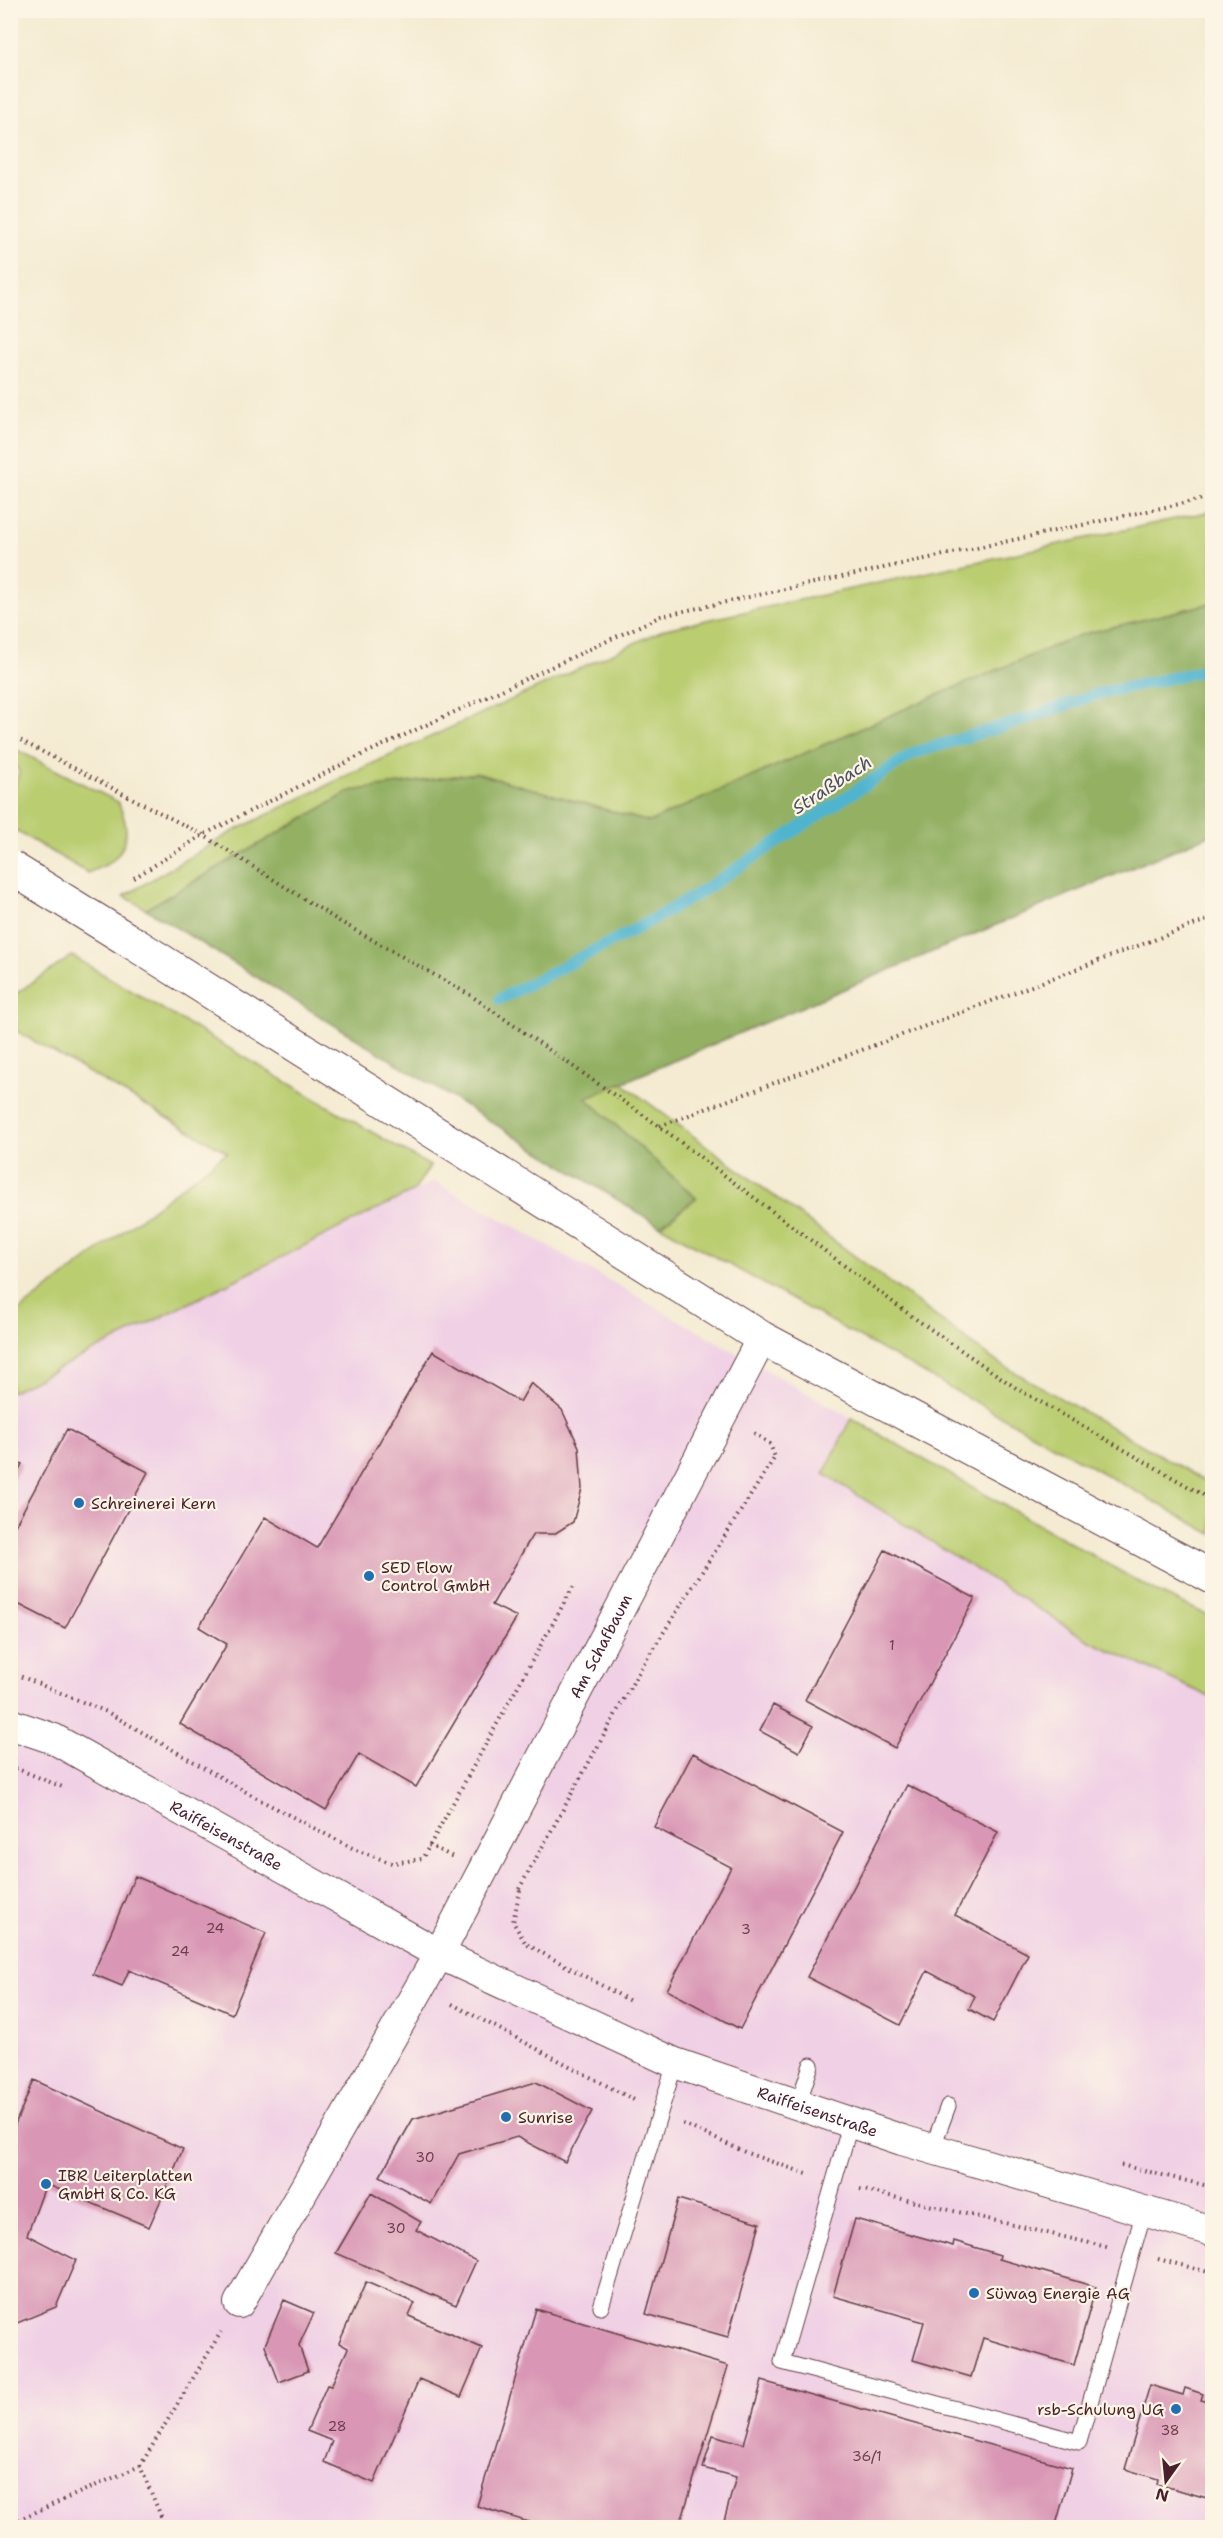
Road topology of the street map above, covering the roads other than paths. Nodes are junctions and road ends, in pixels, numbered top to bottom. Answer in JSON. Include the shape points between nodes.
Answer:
{"nodes":[{"id":1,"x":10,"y":867,"type":"edge"},
{"id":2,"x":762,"y":1338,"type":"junction"},
{"id":3,"x":1212,"y":1577,"type":"edge"},
{"id":4,"x":10,"y":1724,"type":"edge"},
{"id":5,"x":439,"y":1954,"type":"junction"},
{"id":6,"x":675,"y":2063,"type":"junction"},
{"id":7,"x":811,"y":2065,"type":"dead end"},
{"id":8,"x":798,"y":2104,"type":"junction"},
{"id":9,"x":948,"y":2106,"type":"dead end"},
{"id":10,"x":851,"y":2122,"type":"junction"},
{"id":11,"x":932,"y":2149,"type":"junction"},
{"id":12,"x":1144,"y":2211,"type":"junction"},
{"id":13,"x":1212,"y":2231,"type":"edge"},
{"id":14,"x":239,"y":2303,"type":"road end"},
{"id":15,"x":601,"y":2307,"type":"dead end"}],
"edges":[{"from":1,"to":2,"type":"main road","bridge":true},
{"from":2,"to":3,"type":"main road"},
{"from":2,"to":5,"type":"street","name":"Am Schafbaum"},
{"from":4,"to":5,"type":"street","name":"Raiffeisenstraße","via":[[54,1739]]},
{"from":5,"to":6,"type":"street","name":"Raiffeisenstraße"},
{"from":5,"to":14,"type":"street"},
{"from":6,"to":8,"type":"street","name":"Raiffeisenstraße"},
{"from":6,"to":15,"type":"lane"},
{"from":7,"to":8,"type":"lane"},
{"from":8,"to":10,"type":"street","name":"Raiffeisenstraße"},
{"from":9,"to":11,"type":"lane"},
{"from":10,"to":11,"type":"street","name":"Raiffeisenstraße"},
{"from":10,"to":12,"type":"lane","via":[[782,2362],[1079,2442]]},
{"from":11,"to":12,"type":"street","name":"Raiffeisenstraße"},
{"from":12,"to":13,"type":"street","name":"Raiffeisenstraße"}]}
